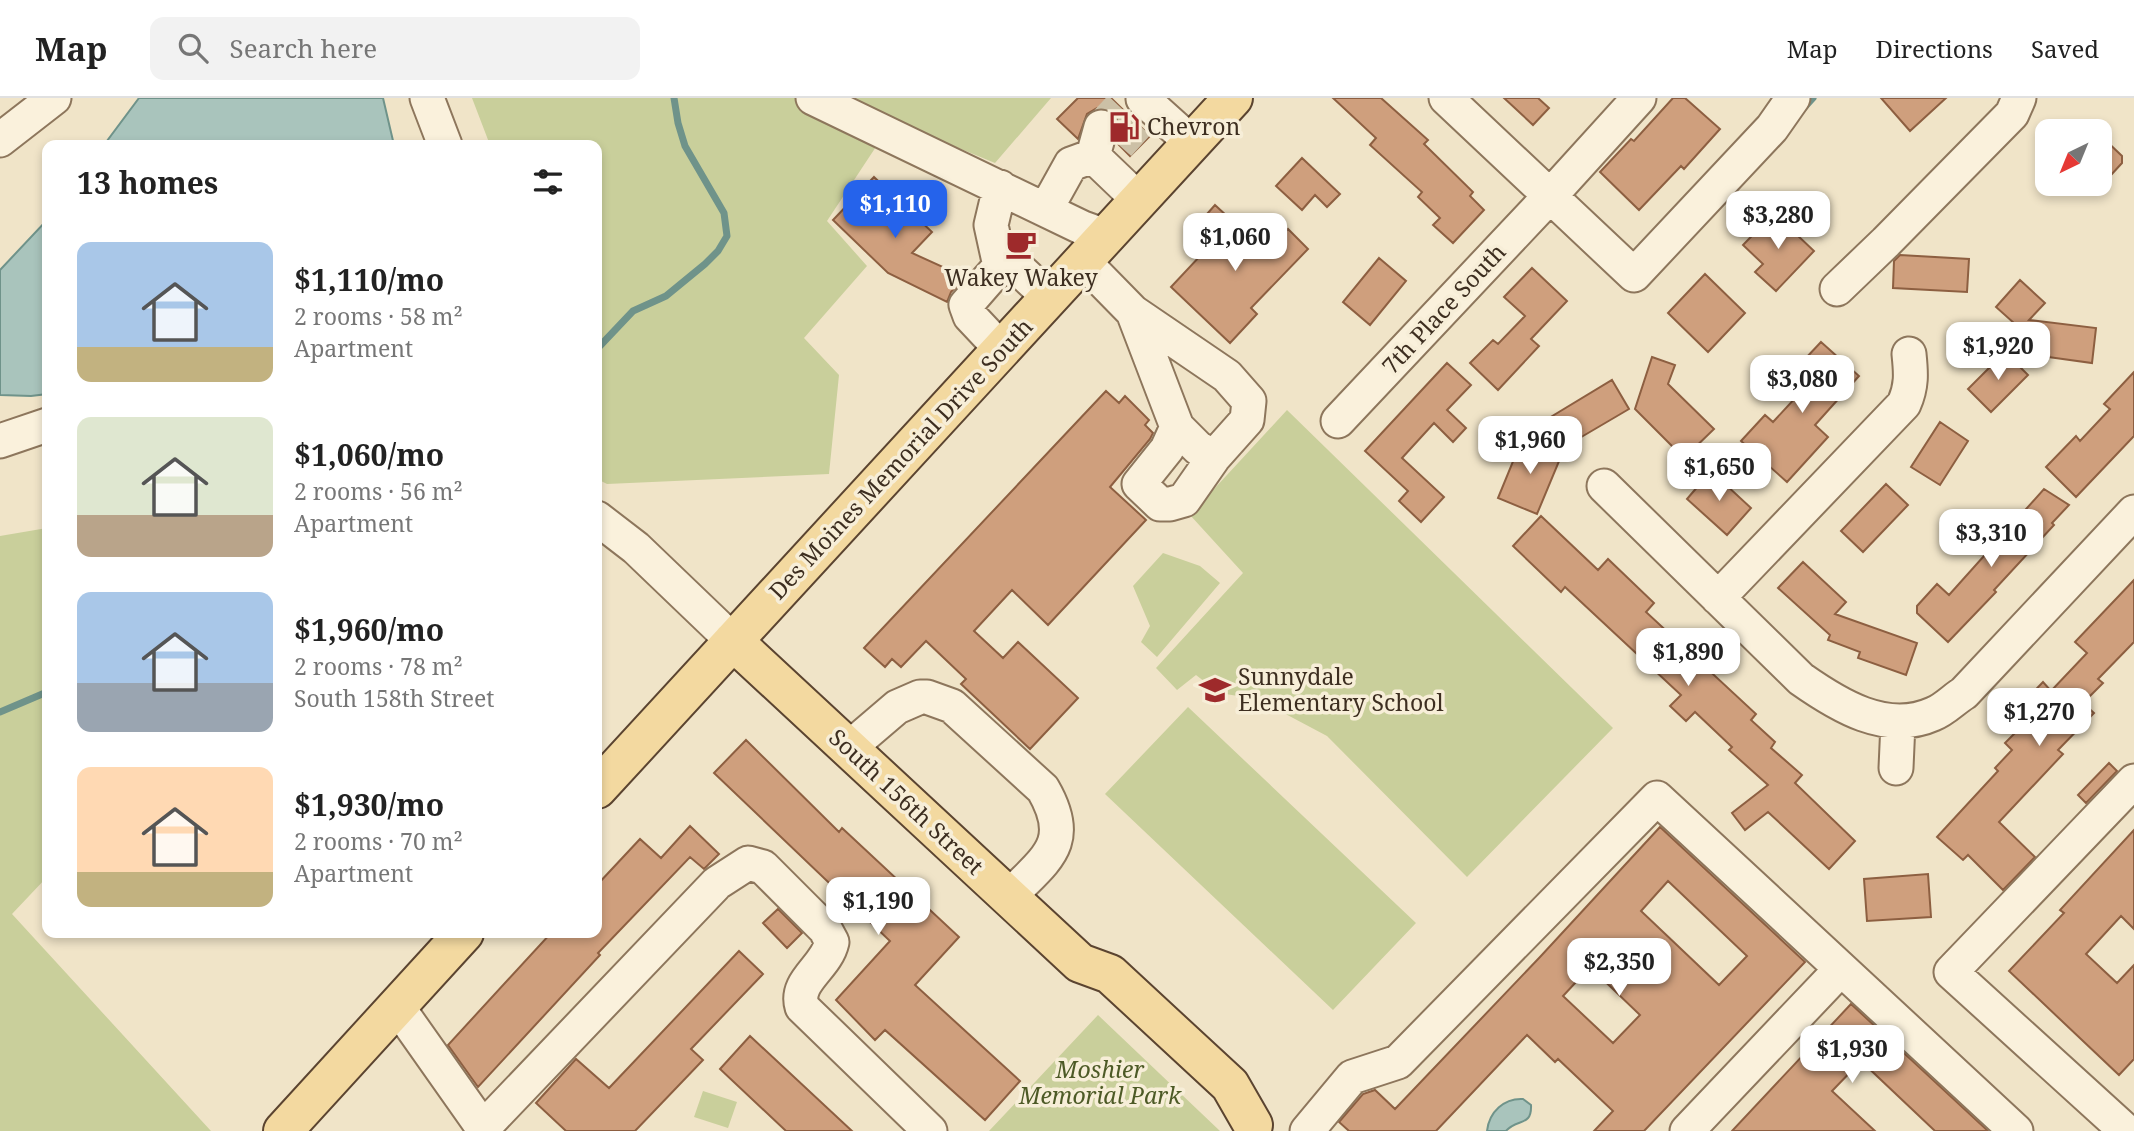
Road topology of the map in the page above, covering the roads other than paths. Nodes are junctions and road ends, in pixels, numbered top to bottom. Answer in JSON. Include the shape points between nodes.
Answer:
{"nodes":[{"id":1,"x":54,"y":98,"type":"edge"},
{"id":2,"x":427,"y":98,"type":"edge"},
{"id":3,"x":813,"y":98,"type":"edge"},
{"id":4,"x":1233,"y":98,"type":"edge"},
{"id":5,"x":1446,"y":98,"type":"edge"},
{"id":6,"x":1639,"y":98,"type":"edge"},
{"id":7,"x":1793,"y":98,"type":"edge"},
{"id":8,"x":2019,"y":98,"type":"edge"},
{"id":9,"x":1123,"y":122,"type":"edge"},
{"id":10,"x":0,"y":139,"type":"edge"},
{"id":11,"x":443,"y":140,"type":"edge"},
{"id":12,"x":1192,"y":143,"type":"junction"},
{"id":13,"x":1000,"y":187,"type":"junction"},
{"id":14,"x":1550,"y":196,"type":"junction"},
{"id":15,"x":1140,"y":201,"type":"junction"},
{"id":16,"x":1046,"y":209,"type":"junction"},
{"id":17,"x":1096,"y":250,"type":"junction"},
{"id":18,"x":1000,"y":266,"type":"junction"},
{"id":19,"x":1837,"y":289,"type":"dead end"},
{"id":20,"x":1051,"y":298,"type":"junction"},
{"id":21,"x":1133,"y":312,"type":"junction"},
{"id":22,"x":1002,"y":350,"type":"junction"},
{"id":23,"x":1909,"y":354,"type":"dead end"},
{"id":24,"x":1338,"y":421,"type":"dead end"},
{"id":25,"x":42,"y":427,"type":"edge"},
{"id":26,"x":1177,"y":427,"type":"junction"},
{"id":27,"x":0,"y":442,"type":"edge"},
{"id":28,"x":1214,"y":457,"type":"junction"},
{"id":29,"x":1604,"y":486,"type":"dead end"},
{"id":30,"x":2134,"y":512,"type":"edge"},
{"id":31,"x":602,"y":522,"type":"edge"},
{"id":32,"x":1718,"y":598,"type":"junction"},
{"id":33,"x":733,"y":640,"type":"junction"},
{"id":34,"x":1898,"y":723,"type":"junction"},
{"id":35,"x":849,"y":748,"type":"junction"},
{"id":36,"x":1896,"y":768,"type":"dead end"},
{"id":37,"x":2134,"y":781,"type":"edge"},
{"id":38,"x":602,"y":784,"type":"edge"},
{"id":39,"x":1009,"y":897,"type":"junction"},
{"id":40,"x":459,"y":938,"type":"edge"},
{"id":41,"x":1841,"y":969,"type":"junction"},
{"id":42,"x":397,"y":1006,"type":"junction"},
{"id":43,"x":1256,"y":1128,"type":"edge"},
{"id":44,"x":484,"y":1129,"type":"edge"},
{"id":45,"x":283,"y":1131,"type":"edge"},
{"id":46,"x":930,"y":1131,"type":"edge"},
{"id":47,"x":1307,"y":1131,"type":"edge"},
{"id":48,"x":1687,"y":1131,"type":"edge"},
{"id":49,"x":2016,"y":1131,"type":"edge"},
{"id":50,"x":2126,"y":1131,"type":"edge"}],
"edges":[{"from":1,"to":10,"type":"street"},
{"from":2,"to":11,"type":"street"},
{"from":3,"to":13,"type":"street"},
{"from":4,"to":12,"type":"main road","name":"Des Moines Memorial Drive South"},
{"from":5,"to":14,"type":"street"},
{"from":6,"to":14,"type":"street","name":"7th Place South"},
{"from":7,"to":14,"type":"street","via":[[1772,128],[1634,275]]},
{"from":8,"to":19,"type":"street","via":[[2012,114]]},
{"from":9,"to":12,"type":"street"},
{"from":9,"to":15,"type":"street"},
{"from":9,"to":16,"type":"street","via":[[1071,164]]},
{"from":12,"to":15,"type":"main road","name":"Des Moines Memorial Drive South"},
{"from":13,"to":16,"type":"street"},
{"from":13,"to":18,"type":"street","via":[[991,225]]},
{"from":14,"to":24,"type":"street","name":"7th Place South"},
{"from":15,"to":17,"type":"main road","name":"Des Moines Memorial Drive South"},
{"from":16,"to":17,"type":"street"},
{"from":17,"to":20,"type":"main road","name":"Des Moines Memorial Drive South"},
{"from":17,"to":21,"type":"street"},
{"from":18,"to":20,"type":"street","via":[[1022,272]]},
{"from":18,"to":22,"type":"street","via":[[966,304],[970,316]]},
{"from":20,"to":22,"type":"main road","name":"Des Moines Memorial Drive South"},
{"from":21,"to":26,"type":"street"},
{"from":21,"to":28,"type":"street","via":[[1227,376],[1249,401],[1247,420]]},
{"from":22,"to":33,"type":"main road","name":"Des Moines Memorial Drive South"},
{"from":23,"to":32,"type":"street","via":[[1912,377],[1904,404]]},
{"from":25,"to":27,"type":"street"},
{"from":26,"to":28,"type":"street"},
{"from":26,"to":28,"type":"street","via":[[1167,449],[1139,484],[1160,503],[1184,500]]},
{"from":29,"to":32,"type":"street"},
{"from":30,"to":34,"type":"street","via":[[1964,692],[1933,714]]},
{"from":31,"to":33,"type":"street"},
{"from":32,"to":34,"type":"street","via":[[1801,678],[1833,702]]},
{"from":33,"to":35,"type":"main road","name":"South 156th Street"},
{"from":33,"to":38,"type":"main road","name":"Des Moines Memorial Drive South"},
{"from":34,"to":36,"type":"street"},
{"from":35,"to":39,"type":"main road","name":"South 156th Street"},
{"from":35,"to":39,"type":"street","via":[[897,707],[927,697],[952,706],[1043,789],[1053,806],[1057,839],[1052,852]]},
{"from":37,"to":50,"type":"street","via":[[1951,972]]},
{"from":39,"to":43,"type":"main road","name":"South 156th Street","via":[[1080,963],[1094,992],[1211,1104]]},
{"from":40,"to":42,"type":"main road"},
{"from":41,"to":47,"type":"street","via":[[1657,798],[1398,1062],[1352,1077]]},
{"from":41,"to":48,"type":"street"},
{"from":41,"to":49,"type":"street"},
{"from":42,"to":44,"type":"street"},
{"from":42,"to":45,"type":"main road"},
{"from":44,"to":46,"type":"street","via":[[717,883],[748,863],[763,867],[825,929],[832,942],[830,954],[802,988],[802,1007]]}]}
